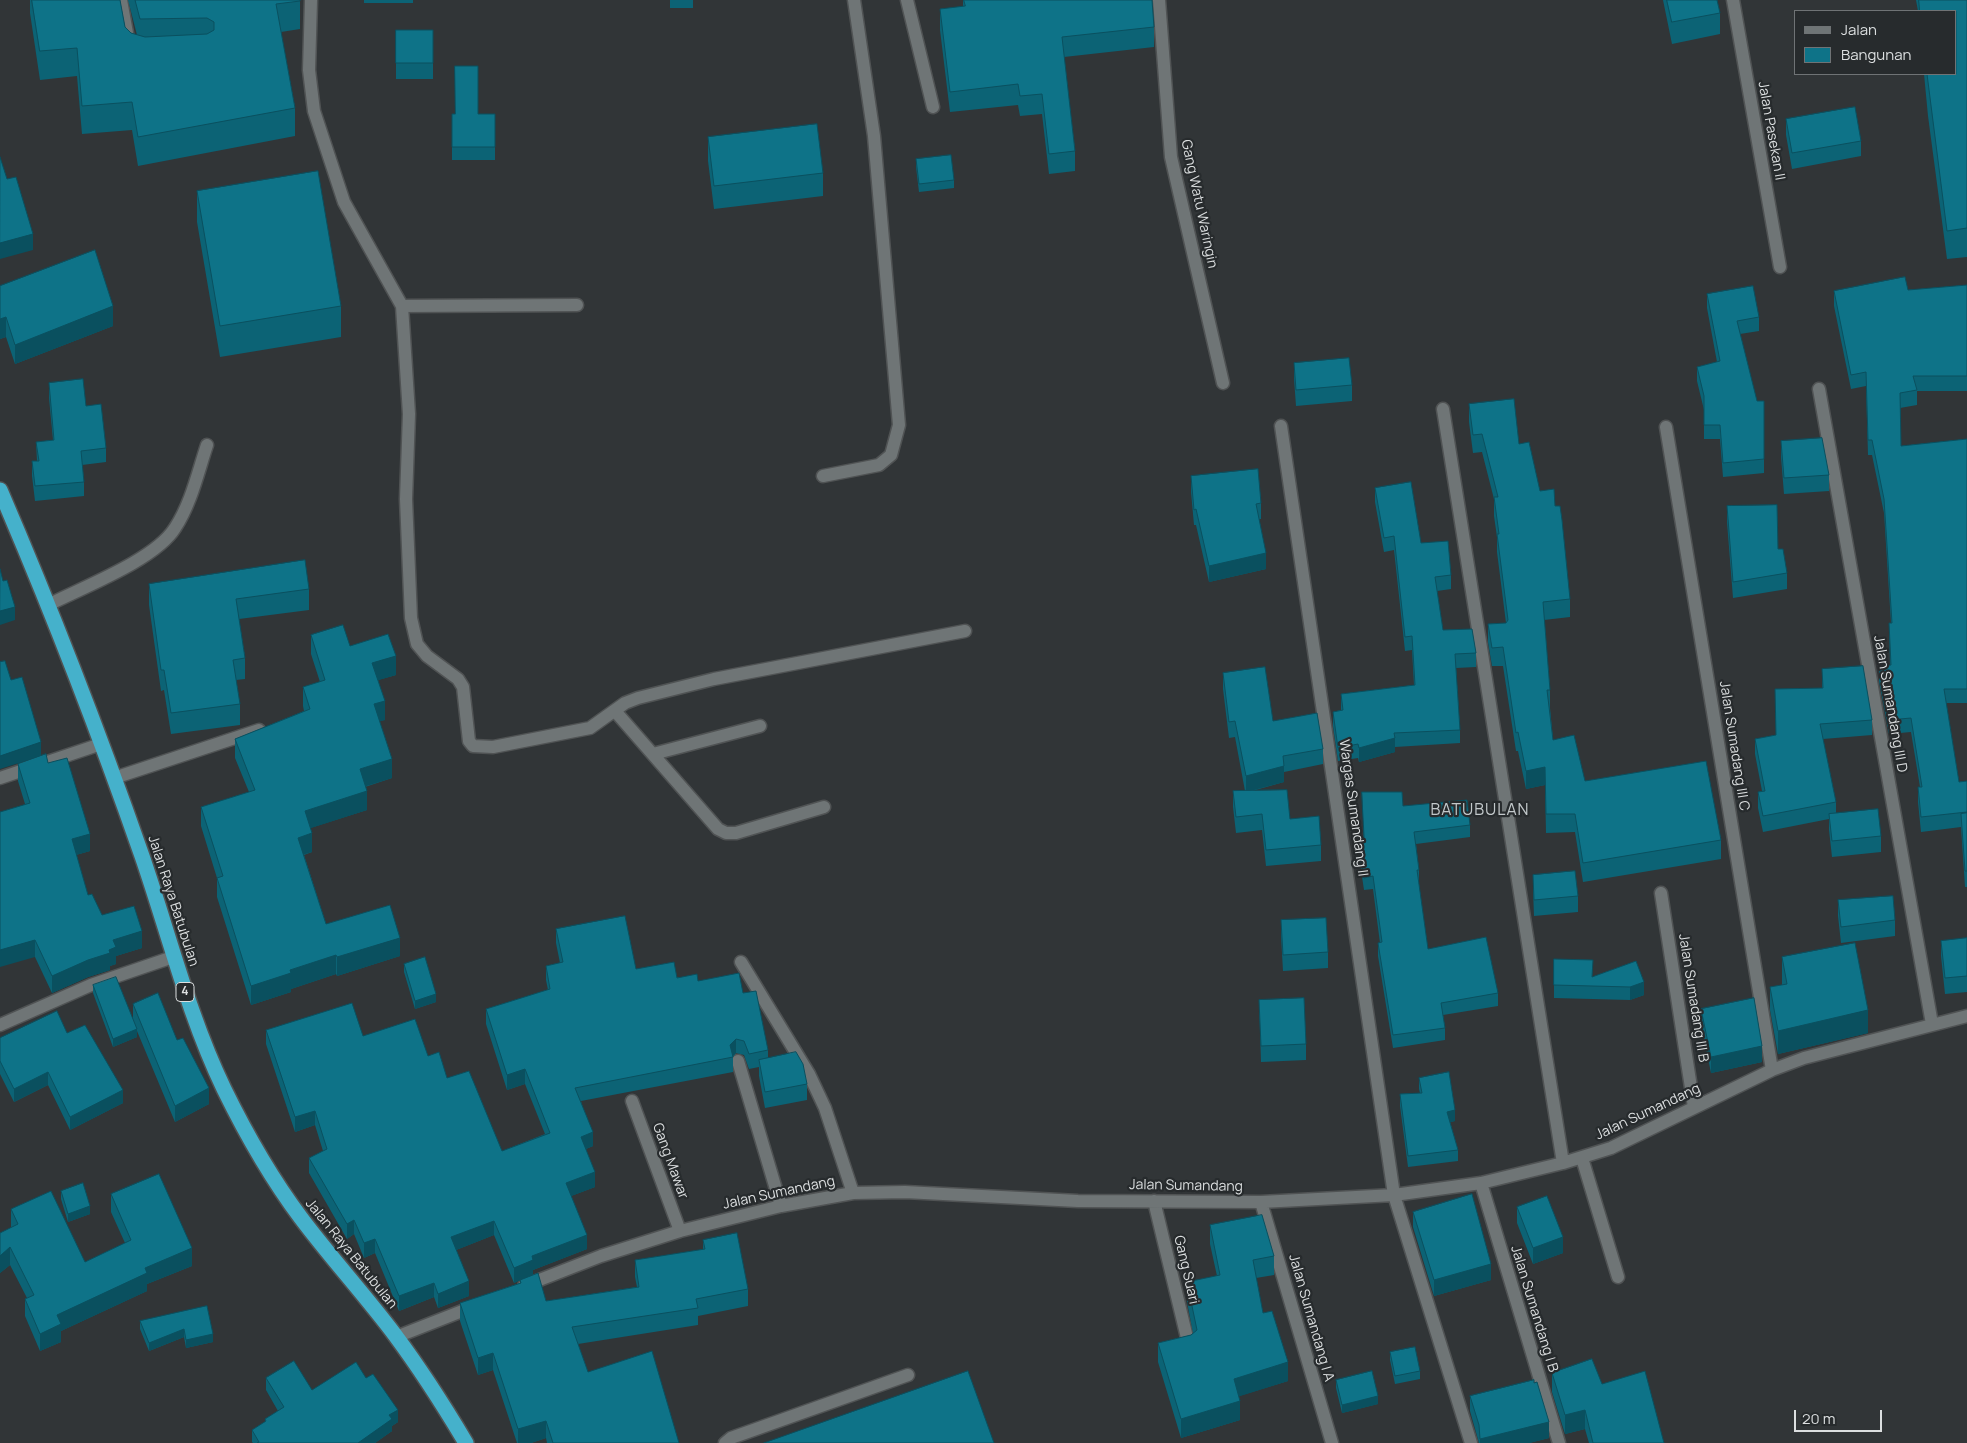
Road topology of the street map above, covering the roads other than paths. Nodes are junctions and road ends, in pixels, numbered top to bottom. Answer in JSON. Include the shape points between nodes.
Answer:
{"nodes":[{"id":1,"x":121,"y":0,"type":"edge"},
{"id":2,"x":311,"y":0,"type":"edge"},
{"id":3,"x":854,"y":0,"type":"edge"},
{"id":4,"x":908,"y":0,"type":"edge"},
{"id":5,"x":1159,"y":0,"type":"edge"},
{"id":6,"x":1733,"y":0,"type":"edge"},
{"id":7,"x":139,"y":55,"type":"edge"},
{"id":8,"x":933,"y":107,"type":"dead end"},
{"id":9,"x":1780,"y":267,"type":"dead end"},
{"id":10,"x":578,"y":304,"type":"dead end"},
{"id":11,"x":402,"y":306,"type":"junction"},
{"id":12,"x":1223,"y":383,"type":"dead end"},
{"id":13,"x":1819,"y":389,"type":"dead end"},
{"id":14,"x":1443,"y":409,"type":"dead end"},
{"id":15,"x":1281,"y":426,"type":"dead end"},
{"id":16,"x":1666,"y":427,"type":"dead end"},
{"id":17,"x":207,"y":445,"type":"dead end"},
{"id":18,"x":823,"y":476,"type":"dead end"},
{"id":19,"x":0,"y":490,"type":"edge"},
{"id":20,"x":48,"y":605,"type":"junction"},
{"id":21,"x":965,"y":632,"type":"dead end"},
{"id":22,"x":615,"y":711,"type":"junction"},
{"id":23,"x":760,"y":726,"type":"dead end"},
{"id":24,"x":271,"y":727,"type":"edge"},
{"id":25,"x":101,"y":744,"type":"junction"},
{"id":26,"x":653,"y":754,"type":"junction"},
{"id":27,"x":0,"y":778,"type":"edge"},
{"id":28,"x":114,"y":778,"type":"junction"},
{"id":29,"x":824,"y":806,"type":"dead end"},
{"id":30,"x":1661,"y":893,"type":"dead end"},
{"id":31,"x":173,"y":957,"type":"junction"},
{"id":32,"x":741,"y":962,"type":"dead end"},
{"id":33,"x":1967,"y":1016,"type":"edge"},
{"id":34,"x":1932,"y":1024,"type":"junction"},
{"id":35,"x":0,"y":1025,"type":"edge"},
{"id":36,"x":738,"y":1061,"type":"dead end"},
{"id":37,"x":1772,"y":1070,"type":"junction"},
{"id":38,"x":632,"y":1101,"type":"dead end"},
{"id":39,"x":1694,"y":1108,"type":"junction"},
{"id":40,"x":1582,"y":1158,"type":"junction"},
{"id":41,"x":1563,"y":1163,"type":"junction"},
{"id":42,"x":1481,"y":1183,"type":"junction"},
{"id":43,"x":853,"y":1193,"type":"junction"},
{"id":44,"x":1394,"y":1195,"type":"junction"},
{"id":45,"x":1154,"y":1200,"type":"junction"},
{"id":46,"x":1261,"y":1202,"type":"junction"},
{"id":47,"x":780,"y":1206,"type":"junction"},
{"id":48,"x":680,"y":1231,"type":"junction"},
{"id":49,"x":1618,"y":1277,"type":"dead end"},
{"id":50,"x":508,"y":1293,"type":"edge"},
{"id":51,"x":489,"y":1300,"type":"edge"},
{"id":52,"x":396,"y":1336,"type":"junction"},
{"id":53,"x":1189,"y":1346,"type":"edge"},
{"id":54,"x":908,"y":1375,"type":"dead end"},
{"id":55,"x":466,"y":1443,"type":"edge"},
{"id":56,"x":725,"y":1443,"type":"edge"},
{"id":57,"x":1332,"y":1443,"type":"edge"},
{"id":58,"x":1471,"y":1443,"type":"edge"},
{"id":59,"x":1559,"y":1443,"type":"edge"}],
"edges":[{"from":1,"to":7,"type":"street","via":[[129,44],[133,54]]},
{"from":2,"to":11,"type":"street","via":[[309,70],[314,111],[344,202]]},
{"from":3,"to":18,"type":"street","via":[[874,136],[899,425],[891,455],[879,465]]},
{"from":4,"to":8,"type":"street"},
{"from":5,"to":12,"type":"street","name":"Gang Watu Waringin","via":[[1171,157]]},
{"from":6,"to":9,"type":"street","name":"Jalan Pasekan II"},
{"from":10,"to":11,"type":"street"},
{"from":11,"to":22,"type":"street","via":[[408,405],[406,499],[410,608],[417,644],[463,687],[469,741],[473,746],[492,747],[590,728]]},
{"from":13,"to":34,"type":"street","name":"Jalan Sumandang III D"},
{"from":14,"to":41,"type":"street"},
{"from":15,"to":44,"type":"street","name":"Wargas Sumandang II"},
{"from":16,"to":37,"type":"street","name":"Jalan Sumadang III C"},
{"from":17,"to":20,"type":"street","via":[[185,508],[162,544]]},
{"from":19,"to":20,"type":"highway","name":"Jalan Raya Batubulan","number":"4"},
{"from":20,"to":25,"type":"highway","name":"Jalan Raya Batubulan","number":"4"},
{"from":21,"to":22,"type":"street","via":[[714,679],[638,698]]},
{"from":22,"to":26,"type":"street"},
{"from":23,"to":26,"type":"street"},
{"from":24,"to":28,"type":"street"},
{"from":25,"to":27,"type":"street"},
{"from":25,"to":28,"type":"highway","name":"Jalan Raya Batubulan","number":"4"},
{"from":26,"to":29,"type":"street","via":[[718,829],[726,832],[736,832]]},
{"from":28,"to":31,"type":"highway","name":"Jalan Raya Batubulan","number":"4","via":[[158,903]]},
{"from":30,"to":39,"type":"street","name":"Jalan Sumadang III B"},
{"from":31,"to":35,"type":"street","via":[[91,985]]},
{"from":31,"to":52,"type":"highway","name":"Jalan Raya Batubulan","number":"4","via":[[203,1042],[259,1156],[299,1216]]},
{"from":32,"to":43,"type":"street","via":[[809,1074],[825,1108]]},
{"from":33,"to":34,"type":"street","name":"Jalan Sumandang"},
{"from":34,"to":37,"type":"street","name":"Jalan Sumandang","via":[[1804,1058]]},
{"from":36,"to":47,"type":"street"},
{"from":37,"to":39,"type":"street","name":"Jalan Sumandang"},
{"from":38,"to":48,"type":"street","name":"Gang Mawar"},
{"from":39,"to":40,"type":"street","name":"Jalan Sumandang","via":[[1611,1148]]},
{"from":40,"to":41,"type":"street","name":"Jalan Sumandang"},
{"from":40,"to":49,"type":"street"},
{"from":41,"to":42,"type":"street","name":"Jalan Sumandang"},
{"from":42,"to":44,"type":"street","name":"Jalan Sumandang"},
{"from":42,"to":59,"type":"street","name":"Jalan Sumandang I B"},
{"from":43,"to":45,"type":"street","name":"Jalan Sumandang"},
{"from":43,"to":47,"type":"street","name":"Jalan Sumandang"},
{"from":44,"to":46,"type":"street","name":"Jalan Sumandang"},
{"from":44,"to":58,"type":"street","name":"Wargas Sumandang II"},
{"from":45,"to":46,"type":"street","name":"Jalan Sumandang"},
{"from":45,"to":53,"type":"street","name":"Gang Suari"},
{"from":46,"to":57,"type":"street","name":"Jalan Sumandang I A"},
{"from":47,"to":48,"type":"street","name":"Jalan Sumandang"},
{"from":48,"to":50,"type":"street","name":"Jalan Sumandang","via":[[600,1256]]},
{"from":51,"to":52,"type":"street"},
{"from":52,"to":55,"type":"highway","name":"Jalan Raya Batubulan","number":"4"},
{"from":54,"to":56,"type":"street","via":[[731,1438]]}]}
